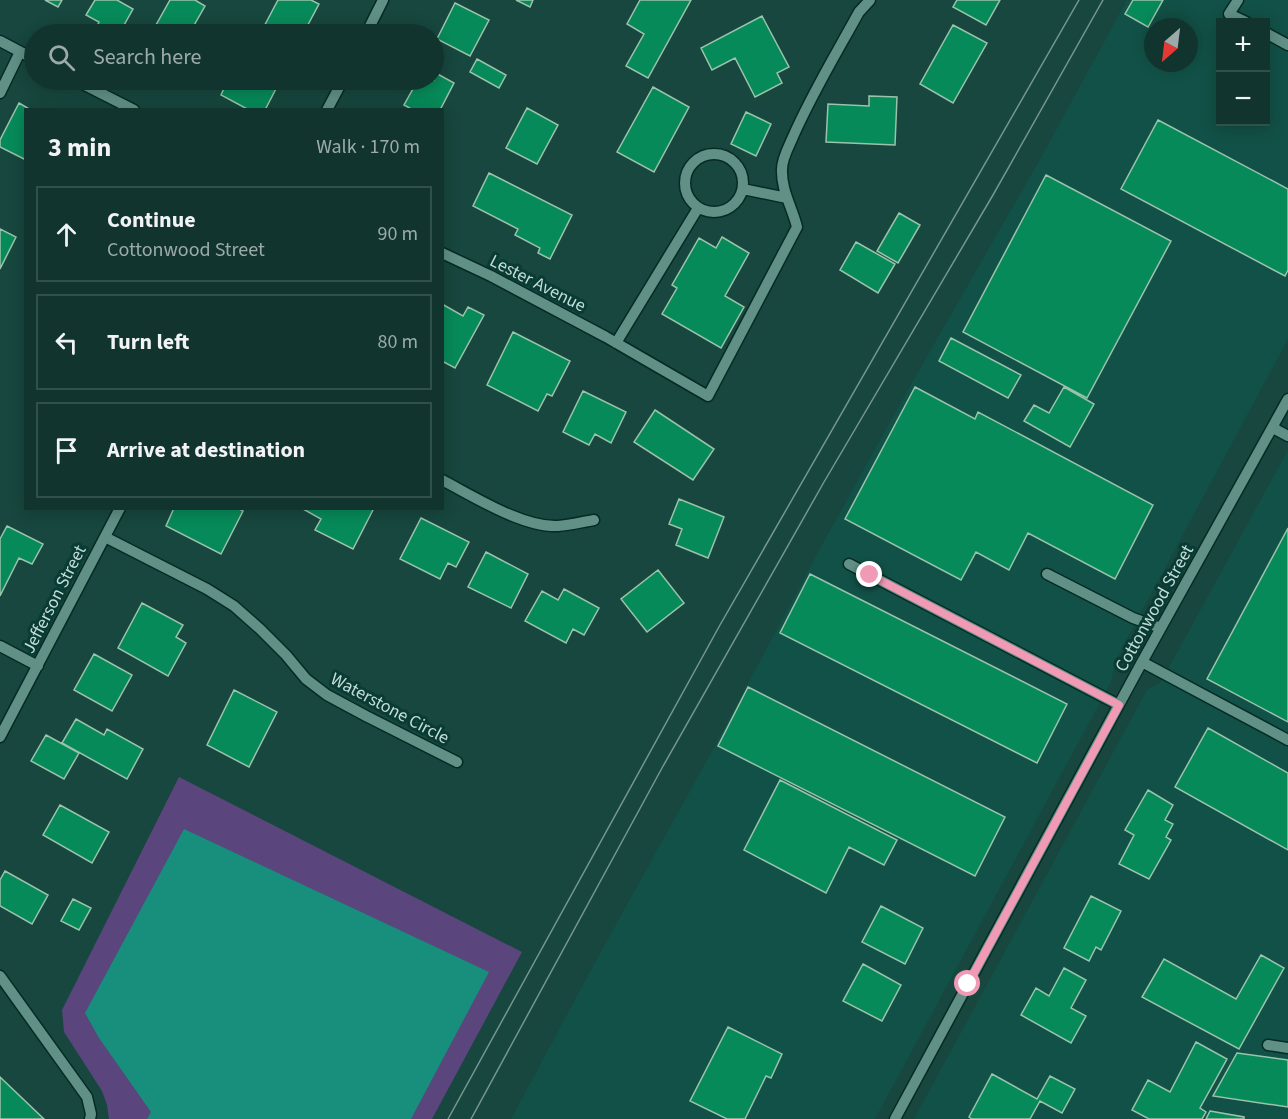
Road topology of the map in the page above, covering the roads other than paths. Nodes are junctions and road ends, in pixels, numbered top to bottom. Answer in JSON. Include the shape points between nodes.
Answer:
{"nodes":[{"id":1,"x":383,"y":0,"type":"edge"},
{"id":2,"x":870,"y":0,"type":"edge"},
{"id":3,"x":1238,"y":0,"type":"edge"},
{"id":4,"x":1238,"y":18,"type":"edge"},
{"id":5,"x":371,"y":24,"type":"edge"},
{"id":6,"x":1270,"y":35,"type":"edge"},
{"id":7,"x":0,"y":41,"type":"edge"},
{"id":8,"x":1288,"y":45,"type":"edge"},
{"id":9,"x":20,"y":52,"type":"junction"},
{"id":10,"x":24,"y":54,"type":"edge"},
{"id":11,"x":95,"y":90,"type":"edge"},
{"id":12,"x":338,"y":90,"type":"edge"},
{"id":13,"x":0,"y":93,"type":"edge"},
{"id":14,"x":130,"y":108,"type":"edge"},
{"id":15,"x":328,"y":108,"type":"edge"},
{"id":16,"x":743,"y":189,"type":"junction"},
{"id":17,"x":787,"y":198,"type":"junction"},
{"id":18,"x":698,"y":208,"type":"junction"},
{"id":19,"x":444,"y":254,"type":"edge"},
{"id":20,"x":616,"y":343,"type":"junction"},
{"id":21,"x":1288,"y":399,"type":"edge"},
{"id":22,"x":1272,"y":428,"type":"junction"},
{"id":23,"x":1288,"y":436,"type":"edge"},
{"id":24,"x":444,"y":481,"type":"edge"},
{"id":25,"x":119,"y":510,"type":"edge"},
{"id":26,"x":594,"y":520,"type":"dead end"},
{"id":27,"x":105,"y":537,"type":"junction"},
{"id":28,"x":849,"y":564,"type":"dead end"},
{"id":29,"x":1047,"y":574,"type":"dead end"},
{"id":30,"x":1161,"y":628,"type":"junction"},
{"id":31,"x":0,"y":646,"type":"edge"},
{"id":32,"x":1142,"y":662,"type":"junction"},
{"id":33,"x":38,"y":666,"type":"junction"},
{"id":34,"x":1119,"y":705,"type":"junction"},
{"id":35,"x":0,"y":737,"type":"edge"},
{"id":36,"x":1288,"y":740,"type":"edge"},
{"id":37,"x":457,"y":762,"type":"dead end"},
{"id":38,"x":0,"y":976,"type":"edge"},
{"id":39,"x":1268,"y":1045,"type":"dead end"},
{"id":40,"x":1288,"y":1048,"type":"edge"},
{"id":41,"x":90,"y":1119,"type":"edge"},
{"id":42,"x":895,"y":1119,"type":"edge"}],
"edges":[{"from":1,"to":5,"type":"street"},
{"from":2,"to":17,"type":"street","via":[[859,12],[804,110],[782,166]]},
{"from":3,"to":4,"type":"street","via":[[1229,14]]},
{"from":6,"to":8,"type":"street"},
{"from":7,"to":9,"type":"street"},
{"from":9,"to":10,"type":"street"},
{"from":9,"to":13,"type":"street"},
{"from":11,"to":14,"type":"street"},
{"from":12,"to":15,"type":"street"},
{"from":16,"to":17,"type":"street"},
{"from":16,"to":18,"type":"street","via":[[731,207],[720,212]]},
{"from":16,"to":18,"type":"street","via":[[738,166],[730,158],[708,154],[689,167],[685,178],[685,189]]},
{"from":17,"to":20,"type":"street","name":"Lester Avenue","via":[[797,227],[708,396]]},
{"from":18,"to":20,"type":"street"},
{"from":19,"to":20,"type":"street","name":"Lester Avenue"},
{"from":21,"to":22,"type":"street","name":"Cottonwood Street"},
{"from":22,"to":23,"type":"street"},
{"from":22,"to":30,"type":"street","name":"Cottonwood Street"},
{"from":24,"to":26,"type":"street","via":[[514,517],[536,523],[557,526]]},
{"from":25,"to":27,"type":"street","name":"Jefferson Street"},
{"from":27,"to":33,"type":"street","name":"Jefferson Street"},
{"from":27,"to":37,"type":"street","name":"Waterstone Circle","via":[[234,606],[327,695]]},
{"from":28,"to":34,"type":"street"},
{"from":29,"to":30,"type":"street"},
{"from":30,"to":32,"type":"street","name":"Cottonwood Street"},
{"from":31,"to":33,"type":"street"},
{"from":32,"to":34,"type":"street","name":"Cottonwood Street"},
{"from":32,"to":36,"type":"street"},
{"from":33,"to":35,"type":"street","name":"Jefferson Street"},
{"from":34,"to":42,"type":"street","name":"Cottonwood Street"},
{"from":38,"to":41,"type":"street","via":[[87,1097]]},
{"from":39,"to":40,"type":"street"}]}
